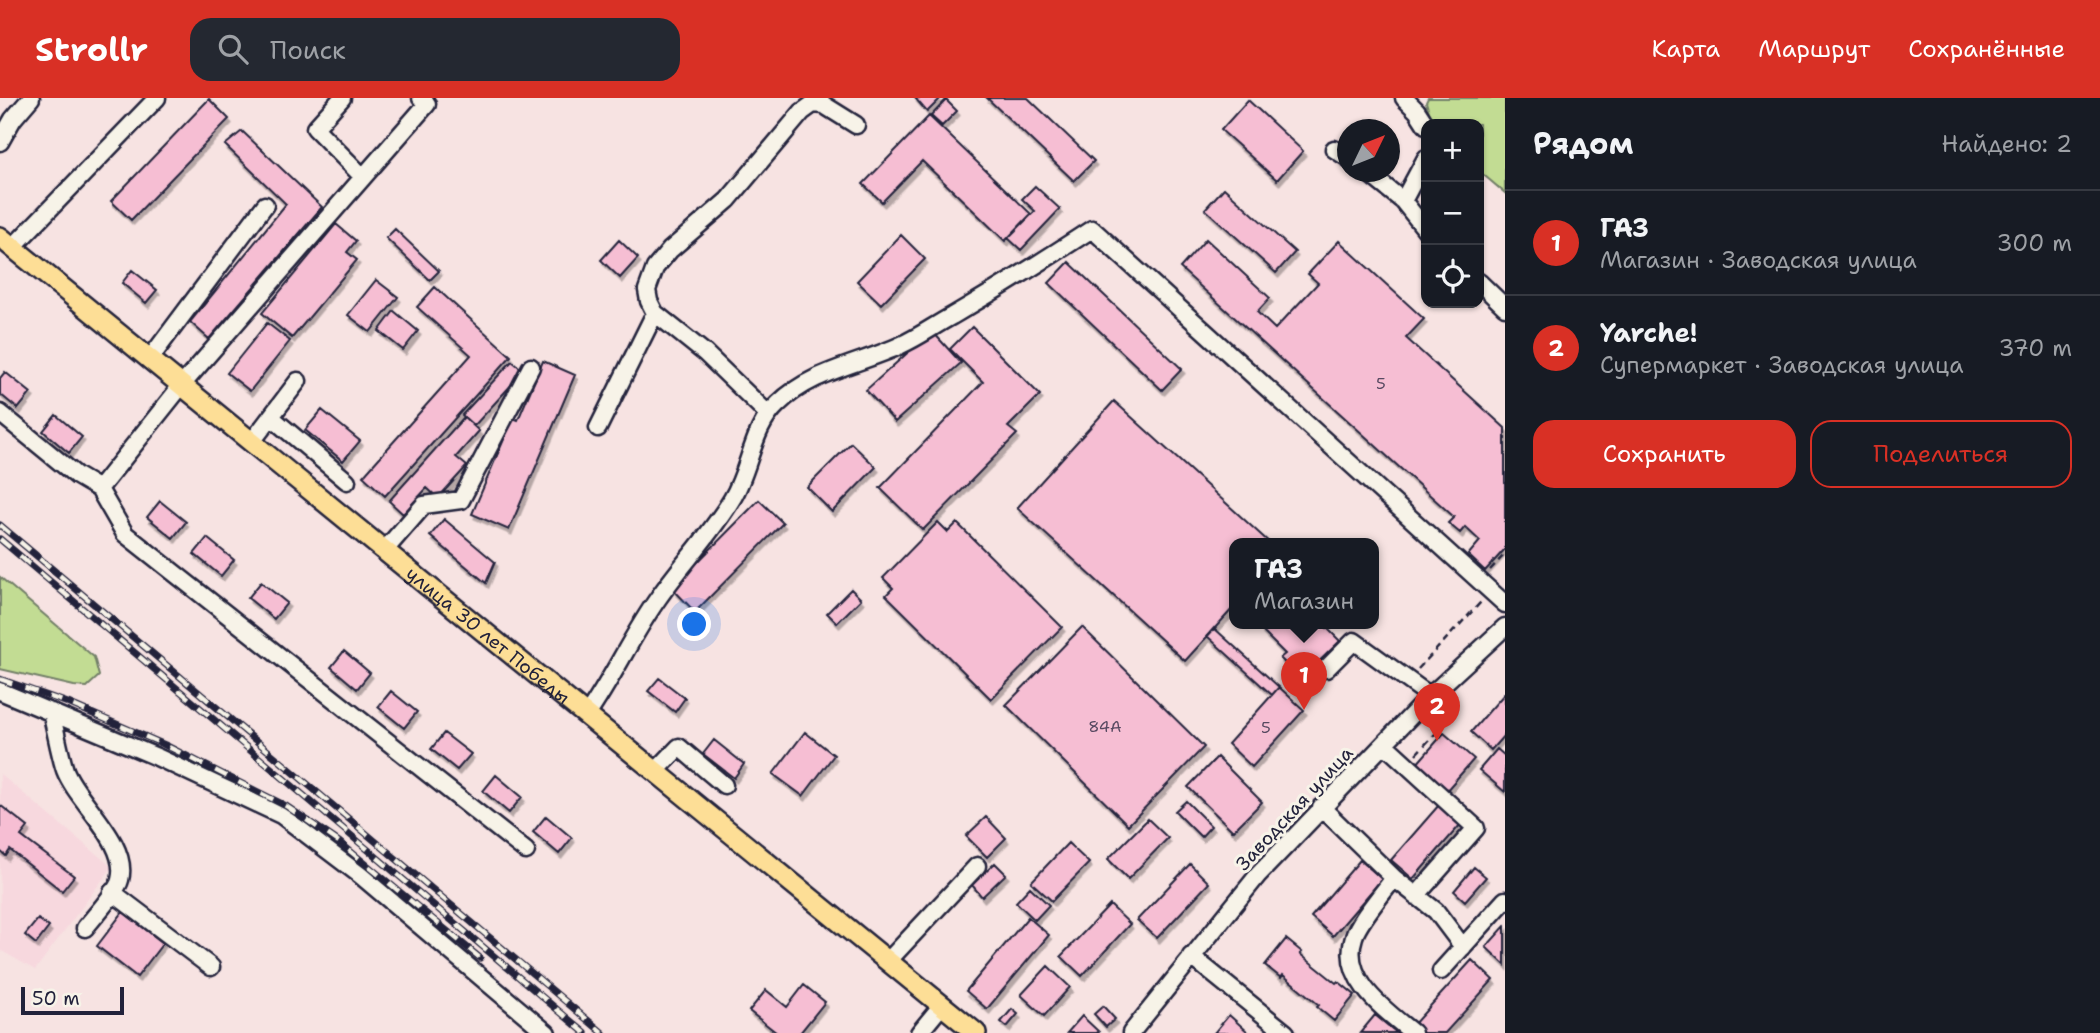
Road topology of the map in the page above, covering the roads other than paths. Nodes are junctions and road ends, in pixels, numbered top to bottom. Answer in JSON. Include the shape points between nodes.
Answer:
{"nodes":[{"id":1,"x":31,"y":98,"type":"edge"},
{"id":2,"x":156,"y":98,"type":"edge"},
{"id":3,"x":342,"y":98,"type":"edge"},
{"id":4,"x":421,"y":98,"type":"edge"},
{"id":5,"x":1404,"y":98,"type":"edge"},
{"id":6,"x":1423,"y":119,"type":"edge"},
{"id":7,"x":856,"y":125,"type":"dead end"},
{"id":8,"x":0,"y":142,"type":"edge"},
{"id":9,"x":1421,"y":167,"type":"edge"},
{"id":10,"x":362,"y":176,"type":"junction"},
{"id":11,"x":1379,"y":182,"type":"edge"},
{"id":12,"x":1403,"y":201,"type":"junction"},
{"id":13,"x":265,"y":205,"type":"dead end"},
{"id":14,"x":1421,"y":224,"type":"edge"},
{"id":15,"x":6,"y":242,"type":"edge"},
{"id":16,"x":1484,"y":287,"type":"edge"},
{"id":17,"x":1505,"y":307,"type":"edge"},
{"id":18,"x":655,"y":313,"type":"junction"},
{"id":19,"x":149,"y":360,"type":"junction"},
{"id":20,"x":531,"y":367,"type":"dead end"},
{"id":21,"x":298,"y":381,"type":"dead end"},
{"id":22,"x":181,"y":386,"type":"junction"},
{"id":23,"x":0,"y":414,"type":"edge"},
{"id":24,"x":768,"y":414,"type":"junction"},
{"id":25,"x":271,"y":417,"type":"junction"},
{"id":26,"x":598,"y":428,"type":"dead end"},
{"id":27,"x":251,"y":443,"type":"junction"},
{"id":28,"x":347,"y":481,"type":"dead end"},
{"id":29,"x":99,"y":489,"type":"junction"},
{"id":30,"x":384,"y":551,"type":"junction"},
{"id":31,"x":1505,"y":604,"type":"edge"},
{"id":32,"x":1505,"y":627,"type":"edge"},
{"id":33,"x":1326,"y":669,"type":"dead end"},
{"id":34,"x":0,"y":691,"type":"edge"},
{"id":35,"x":1430,"y":696,"type":"junction"},
{"id":36,"x":51,"y":712,"type":"junction"},
{"id":37,"x":587,"y":715,"type":"junction"},
{"id":38,"x":1384,"y":744,"type":"junction"},
{"id":39,"x":656,"y":771,"type":"junction"},
{"id":40,"x":724,"y":785,"type":"dead end"},
{"id":41,"x":1321,"y":807,"type":"junction"},
{"id":42,"x":526,"y":851,"type":"dead end"},
{"id":43,"x":977,"y":866,"type":"dead end"},
{"id":44,"x":1394,"y":878,"type":"junction"},
{"id":45,"x":112,"y":892,"type":"junction"},
{"id":46,"x":1416,"y":896,"type":"junction"},
{"id":47,"x":1505,"y":900,"type":"edge"},
{"id":48,"x":85,"y":928,"type":"dead end"},
{"id":49,"x":1463,"y":947,"type":"junction"},
{"id":50,"x":1191,"y":956,"type":"junction"},
{"id":51,"x":888,"y":961,"type":"junction"},
{"id":52,"x":211,"y":967,"type":"dead end"},
{"id":53,"x":1441,"y":971,"type":"dead end"},
{"id":54,"x":942,"y":1005,"type":"junction"},
{"id":55,"x":547,"y":1033,"type":"edge"},
{"id":56,"x":919,"y":1033,"type":"edge"},
{"id":57,"x":976,"y":1033,"type":"edge"},
{"id":58,"x":1131,"y":1033,"type":"edge"},
{"id":59,"x":1286,"y":1033,"type":"edge"},
{"id":60,"x":1413,"y":1033,"type":"edge"}],
"edges":[{"from":1,"to":8,"type":"street"},
{"from":2,"to":15,"type":"street"},
{"from":3,"to":10,"type":"street","via":[[315,128]]},
{"from":4,"to":10,"type":"street","via":[[427,104]]},
{"from":5,"to":6,"type":"street"},
{"from":7,"to":18,"type":"street","via":[[824,105],[813,104],[802,112],[728,200],[655,268],[647,290]]},
{"from":9,"to":12,"type":"street"},
{"from":10,"to":22,"type":"street"},
{"from":11,"to":12,"type":"street"},
{"from":12,"to":14,"type":"street"},
{"from":13,"to":19,"type":"street"},
{"from":15,"to":19,"type":"main road","name":"улица 30 лет Победы"},
{"from":16,"to":17,"type":"street"},
{"from":18,"to":24,"type":"street"},
{"from":18,"to":26,"type":"street"},
{"from":19,"to":22,"type":"main road","name":"улица 30 лет Победы"},
{"from":20,"to":30,"type":"street","via":[[461,500],[424,505]]},
{"from":21,"to":25,"type":"street"},
{"from":22,"to":27,"type":"main road","name":"улица 30 лет Победы"},
{"from":22,"to":29,"type":"street"},
{"from":23,"to":29,"type":"street","via":[[76,476]]},
{"from":24,"to":31,"type":"street","via":[[820,374],[901,345],[1093,229]]},
{"from":24,"to":37,"type":"street","via":[[732,499],[658,598]]},
{"from":25,"to":27,"type":"street"},
{"from":25,"to":28,"type":"street"},
{"from":27,"to":30,"type":"main road","name":"улица 30 лет Победы"},
{"from":29,"to":42,"type":"street","via":[[125,534]]},
{"from":30,"to":37,"type":"main road","name":"улица 30 лет Победы"},
{"from":32,"to":35,"type":"street","name":"Заводская улица"},
{"from":33,"to":35,"type":"street","via":[[1354,641]]},
{"from":34,"to":36,"type":"street"},
{"from":35,"to":38,"type":"street","name":"Заводская улица"},
{"from":36,"to":45,"type":"street","via":[[68,777],[114,843],[121,873]]},
{"from":36,"to":55,"type":"street","via":[[281,815]]},
{"from":37,"to":39,"type":"main road","name":"улица 30 лет Победы"},
{"from":38,"to":41,"type":"street","name":"Заводская улица"},
{"from":38,"to":46,"type":"street","via":[[1476,828]]},
{"from":39,"to":40,"type":"street","via":[[679,747]]},
{"from":39,"to":51,"type":"main road","name":"улица 30 лет Победы"},
{"from":41,"to":44,"type":"street"},
{"from":41,"to":50,"type":"street","name":"Заводская улица"},
{"from":43,"to":51,"type":"street"},
{"from":44,"to":46,"type":"street"},
{"from":44,"to":60,"type":"street","via":[[1354,935],[1353,968],[1385,1011]]},
{"from":45,"to":48,"type":"street"},
{"from":45,"to":52,"type":"street"},
{"from":46,"to":49,"type":"street","via":[[1436,911]]},
{"from":47,"to":49,"type":"street"},
{"from":49,"to":53,"type":"street"},
{"from":50,"to":58,"type":"street","name":"Заводская улица"},
{"from":50,"to":59,"type":"street"},
{"from":51,"to":54,"type":"main road","name":"улица 30 лет Победы"},
{"from":54,"to":56,"type":"street"},
{"from":54,"to":57,"type":"main road","name":"улица 30 лет Победы"}]}
